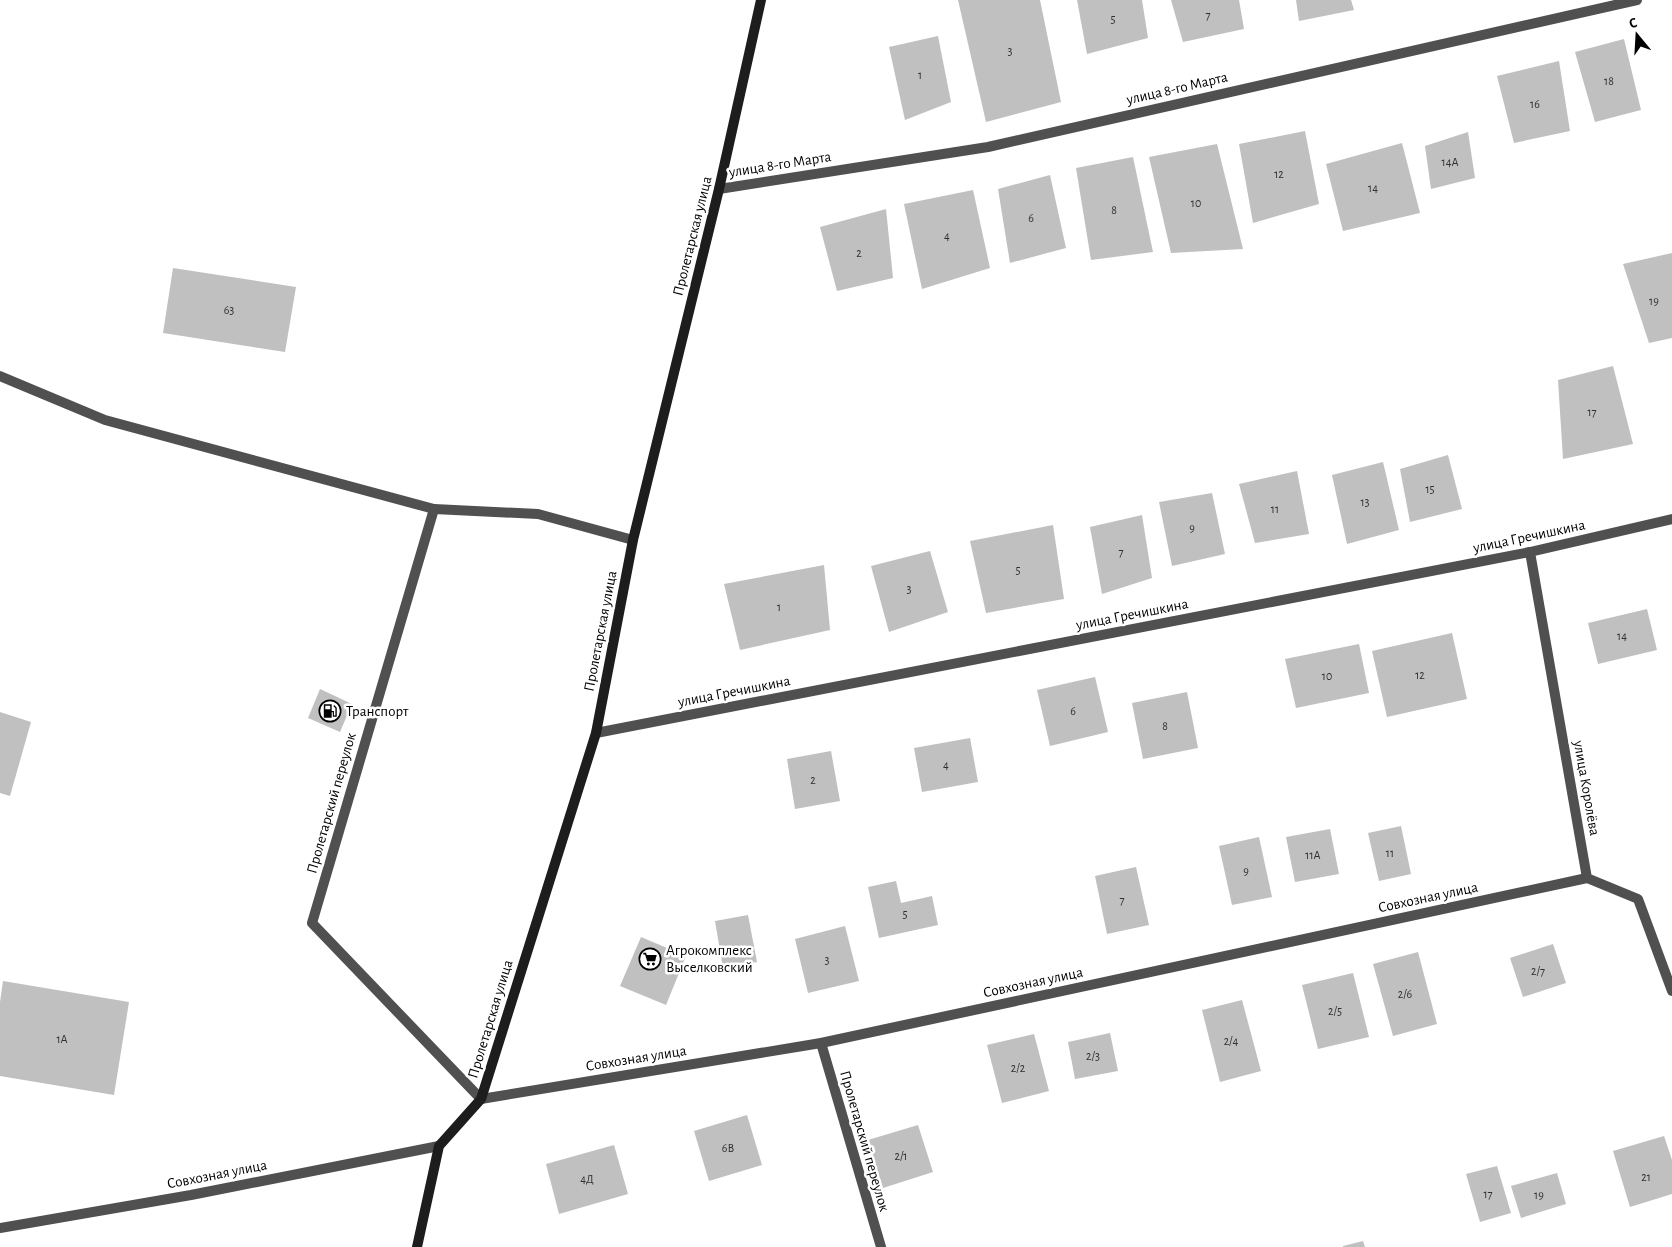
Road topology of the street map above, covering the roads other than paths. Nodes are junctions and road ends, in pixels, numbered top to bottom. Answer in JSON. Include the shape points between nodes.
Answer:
{"nodes":[{"id":1,"x":761,"y":0,"type":"edge"},
{"id":2,"x":1637,"y":0,"type":"edge"},
{"id":3,"x":719,"y":189,"type":"junction"},
{"id":4,"x":0,"y":376,"type":"edge"},
{"id":5,"x":434,"y":509,"type":"junction"},
{"id":6,"x":1672,"y":519,"type":"edge"},
{"id":7,"x":633,"y":540,"type":"junction"},
{"id":8,"x":1530,"y":552,"type":"junction"},
{"id":9,"x":596,"y":733,"type":"junction"},
{"id":10,"x":1588,"y":878,"type":"junction"},
{"id":11,"x":1672,"y":991,"type":"edge"},
{"id":12,"x":821,"y":1043,"type":"junction"},
{"id":13,"x":481,"y":1099,"type":"junction"},
{"id":14,"x":439,"y":1146,"type":"junction"},
{"id":15,"x":0,"y":1228,"type":"edge"},
{"id":16,"x":417,"y":1247,"type":"edge"},
{"id":17,"x":881,"y":1247,"type":"edge"}],
"edges":[{"from":1,"to":3,"type":"street","name":"Пролетарская улица"},
{"from":2,"to":3,"type":"street","name":"улица 8-го Марта","via":[[988,147]]},
{"from":3,"to":7,"type":"street","name":"Пролетарская улица"},
{"from":4,"to":5,"type":"street","via":[[105,420]]},
{"from":5,"to":7,"type":"street","via":[[538,514]]},
{"from":5,"to":13,"type":"street","name":"Пролетарский переулок","via":[[312,922]]},
{"from":6,"to":8,"type":"street","name":"улица Гречишкина"},
{"from":7,"to":9,"type":"street","name":"Пролетарская улица"},
{"from":8,"to":9,"type":"street","name":"улица Гречишкина"},
{"from":8,"to":10,"type":"street","name":"улица Королёва"},
{"from":9,"to":13,"type":"street","name":"Пролетарская улица"},
{"from":10,"to":11,"type":"street","via":[[1638,899]]},
{"from":10,"to":12,"type":"street","name":"Совхозная улица"},
{"from":12,"to":13,"type":"street","name":"Совхозная улица"},
{"from":12,"to":17,"type":"street","name":"Пролетарский переулок"},
{"from":13,"to":14,"type":"street","name":"Пролетарская улица"},
{"from":14,"to":15,"type":"street","name":"Совхозная улица"},
{"from":14,"to":16,"type":"street","name":"Пролетарская улица"}]}
